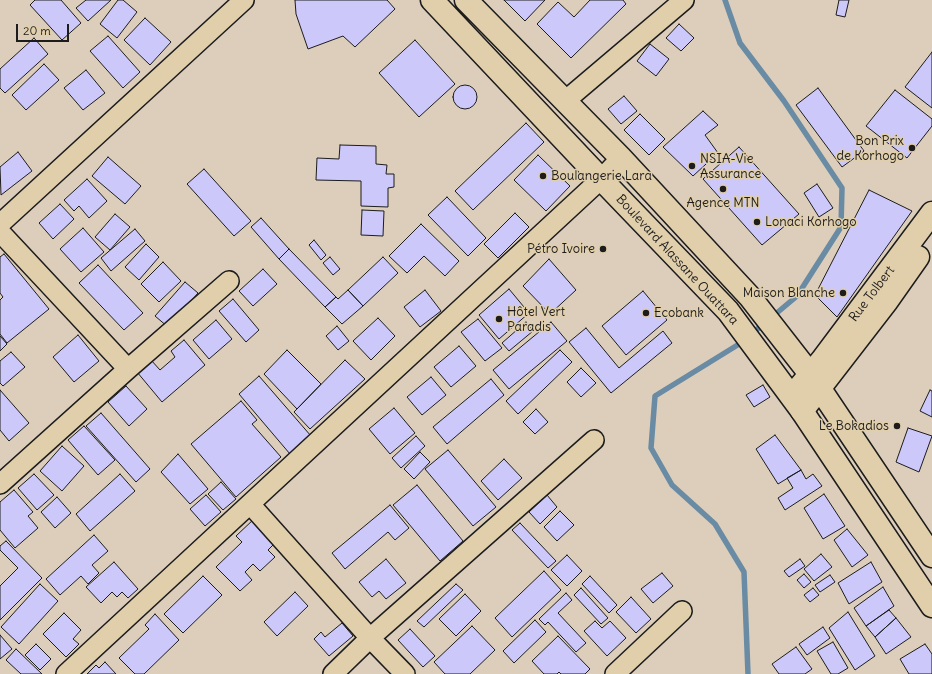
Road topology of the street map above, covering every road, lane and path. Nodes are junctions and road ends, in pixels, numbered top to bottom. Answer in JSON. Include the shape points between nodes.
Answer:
{"nodes":[{"id":1,"x":244,"y":0,"type":"edge"},
{"id":2,"x":432,"y":0,"type":"edge"},
{"id":3,"x":466,"y":0,"type":"edge"},
{"id":4,"x":684,"y":0,"type":"edge"},
{"id":5,"x":565,"y":101,"type":"junction"},
{"id":6,"x":621,"y":158,"type":"junction"},
{"id":7,"x":601,"y":179,"type":"junction"},
{"id":8,"x":932,"y":213,"type":"edge"},
{"id":9,"x":0,"y":224,"type":"edge"},
{"id":10,"x":0,"y":232,"type":"edge"},
{"id":11,"x":932,"y":237,"type":"edge"},
{"id":12,"x":229,"y":281,"type":"dead end"},
{"id":13,"x":128,"y":369,"type":"junction"},
{"id":14,"x":815,"y":381,"type":"junction"},
{"id":15,"x":797,"y":404,"type":"junction"},
{"id":16,"x":594,"y":440,"type":"dead end"},
{"id":17,"x":0,"y":484,"type":"edge"},
{"id":18,"x":250,"y":504,"type":"junction"},
{"id":19,"x":932,"y":556,"type":"edge"},
{"id":20,"x":932,"y":606,"type":"edge"},
{"id":21,"x":682,"y":611,"type":"dead end"},
{"id":22,"x":370,"y":638,"type":"junction"},
{"id":23,"x":66,"y":674,"type":"edge"},
{"id":24,"x":333,"y":674,"type":"edge"},
{"id":25,"x":404,"y":674,"type":"edge"},
{"id":26,"x":615,"y":674,"type":"edge"}],
"edges":[{"from":1,"to":9,"type":"street"},
{"from":2,"to":7,"type":"main road","name":"Boulevard Alassane Ouattara"},
{"from":3,"to":5,"type":"main road"},
{"from":4,"to":5,"type":"street"},
{"from":5,"to":6,"type":"main road"},
{"from":6,"to":7,"type":"street"},
{"from":6,"to":14,"type":"main road","via":[[750,297]]},
{"from":7,"to":15,"type":"main road","name":"Boulevard Alassane Ouattara","via":[[728,311]]},
{"from":7,"to":18,"type":"street"},
{"from":8,"to":14,"type":"main road","name":"Rue Tolbert","via":[[822,360]]},
{"from":10,"to":13,"type":"street"},
{"from":11,"to":14,"type":"main road","name":"Rue Tolbert","via":[[887,301]]},
{"from":12,"to":13,"type":"street"},
{"from":13,"to":17,"type":"street"},
{"from":14,"to":15,"type":"main road"},
{"from":14,"to":19,"type":"main road"},
{"from":15,"to":20,"type":"main road","name":"Boulevard Alassane Ouattara"},
{"from":16,"to":22,"type":"street"},
{"from":18,"to":22,"type":"street"},
{"from":18,"to":23,"type":"street"},
{"from":21,"to":26,"type":"street"},
{"from":22,"to":24,"type":"street"},
{"from":22,"to":25,"type":"street"}]}
